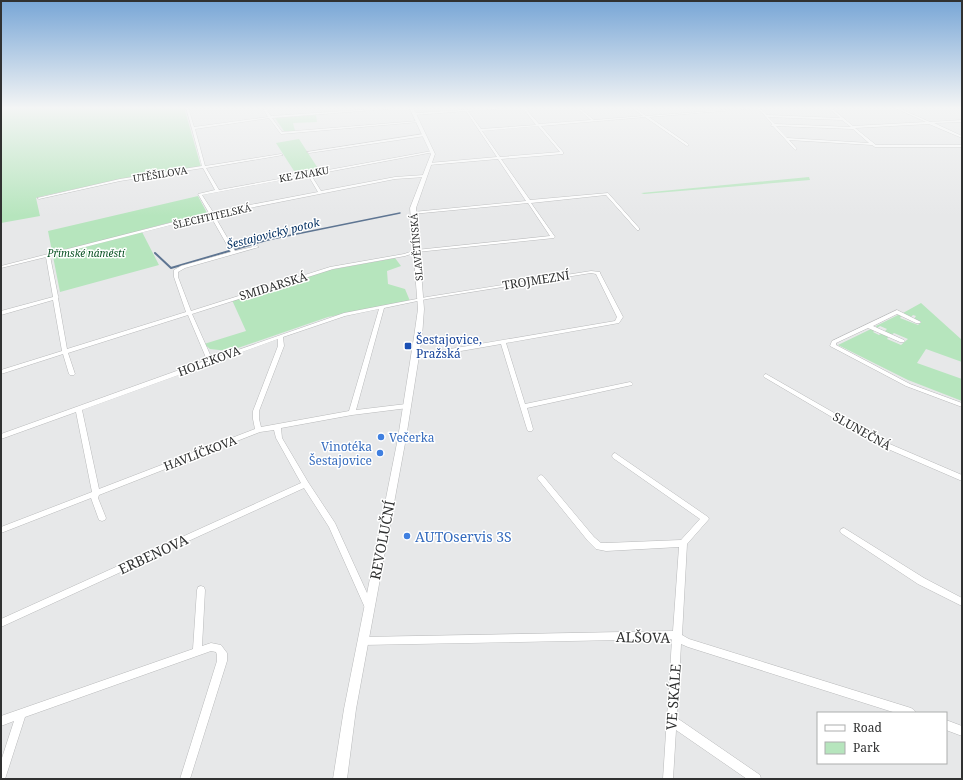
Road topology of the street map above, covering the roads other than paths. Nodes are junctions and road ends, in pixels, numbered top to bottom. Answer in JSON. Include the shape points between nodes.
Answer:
{"nodes":[{"id":1,"x":197,"y":143,"type":"edge"},
{"id":2,"x":367,"y":143,"type":"edge"},
{"id":3,"x":428,"y":143,"type":"edge"},
{"id":4,"x":490,"y":143,"type":"edge"},
{"id":5,"x":554,"y":143,"type":"edge"},
{"id":6,"x":789,"y":143,"type":"edge"},
{"id":7,"x":859,"y":143,"type":"edge"},
{"id":8,"x":872,"y":144,"type":"joint"},
{"id":9,"x":962,"y":146,"type":"edge"},
{"id":10,"x":795,"y":149,"type":"dead end"},
{"id":11,"x":309,"y":152,"type":"dead end"},
{"id":12,"x":432,"y":152,"type":"junction"},
{"id":13,"x":281,"y":155,"type":"dead end"},
{"id":14,"x":500,"y":158,"type":"junction"},
{"id":15,"x":429,"y":164,"type":"junction"},
{"id":16,"x":204,"y":167,"type":"junction"},
{"id":17,"x":309,"y":174,"type":"junction"},
{"id":18,"x":424,"y":176,"type":"junction"},
{"id":19,"x":217,"y":190,"type":"junction"},
{"id":20,"x":320,"y":193,"type":"junction"},
{"id":21,"x":39,"y":198,"type":"dead end"},
{"id":22,"x":529,"y":201,"type":"junction"},
{"id":23,"x":413,"y":213,"type":"junction"},
{"id":24,"x":211,"y":214,"type":"junction"},
{"id":25,"x":638,"y":230,"type":"dead end"},
{"id":26,"x":257,"y":247,"type":"dead end"},
{"id":27,"x":233,"y":251,"type":"junction"},
{"id":28,"x":416,"y":251,"type":"junction"},
{"id":29,"x":48,"y":256,"type":"junction"},
{"id":30,"x":1,"y":267,"type":"edge"},
{"id":31,"x":57,"y":297,"type":"junction"},
{"id":32,"x":420,"y":300,"type":"junction"},
{"id":33,"x":382,"y":308,"type":"junction"},
{"id":34,"x":188,"y":312,"type":"junction"},
{"id":35,"x":1,"y":313,"type":"edge"},
{"id":36,"x":918,"y":322,"type":"dead end"},
{"id":37,"x":869,"y":326,"type":"junction"},
{"id":38,"x":280,"y":337,"type":"junction"},
{"id":39,"x":902,"y":341,"type":"dead end"},
{"id":40,"x":503,"y":343,"type":"junction"},
{"id":41,"x":65,"y":351,"type":"junction"},
{"id":42,"x":415,"y":357,"type":"junction"},
{"id":43,"x":210,"y":361,"type":"junction"},
{"id":44,"x":1,"y":372,"type":"edge"},
{"id":45,"x":72,"y":374,"type":"dead end"},
{"id":46,"x":766,"y":376,"type":"dead end"},
{"id":47,"x":630,"y":384,"type":"dead end"},
{"id":48,"x":962,"y":405,"type":"edge"},
{"id":49,"x":406,"y":406,"type":"junction"},
{"id":50,"x":523,"y":407,"type":"junction"},
{"id":51,"x":79,"y":408,"type":"junction"},
{"id":52,"x":352,"y":413,"type":"junction"},
{"id":53,"x":277,"y":426,"type":"junction"},
{"id":54,"x":530,"y":428,"type":"dead end"},
{"id":55,"x":259,"y":430,"type":"junction"},
{"id":56,"x":1,"y":437,"type":"edge"},
{"id":57,"x":615,"y":456,"type":"dead end"},
{"id":58,"x":541,"y":478,"type":"dead end"},
{"id":59,"x":962,"y":478,"type":"edge"},
{"id":60,"x":305,"y":484,"type":"junction"},
{"id":61,"x":96,"y":493,"type":"junction"},
{"id":62,"x":102,"y":518,"type":"dead end"},
{"id":63,"x":1,"y":530,"type":"edge"},
{"id":64,"x":844,"y":531,"type":"dead end"},
{"id":65,"x":683,"y":543,"type":"junction"},
{"id":66,"x":201,"y":590,"type":"dead end"},
{"id":67,"x":962,"y":602,"type":"edge"},
{"id":68,"x":369,"y":607,"type":"junction"},
{"id":69,"x":1,"y":623,"type":"edge"},
{"id":70,"x":677,"y":637,"type":"junction"},
{"id":71,"x":362,"y":642,"type":"junction"},
{"id":72,"x":197,"y":652,"type":"junction"},
{"id":73,"x":908,"y":712,"type":"edge"},
{"id":74,"x":22,"y":713,"type":"junction"},
{"id":75,"x":1,"y":721,"type":"edge"},
{"id":76,"x":672,"y":721,"type":"junction"},
{"id":77,"x":947,"y":725,"type":"edge"},
{"id":78,"x":962,"y":731,"type":"edge"},
{"id":79,"x":1,"y":776,"type":"edge"},
{"id":80,"x":185,"y":779,"type":"edge"},
{"id":81,"x":340,"y":779,"type":"edge"},
{"id":82,"x":668,"y":779,"type":"edge"},
{"id":83,"x":756,"y":779,"type":"edge"}],
"edges":[{"from":1,"to":16,"type":"street"},
{"from":2,"to":11,"type":"street"},
{"from":3,"to":12,"type":"street"},
{"from":4,"to":14,"type":"street"},
{"from":5,"to":14,"type":"street","via":[[562,152]]},
{"from":6,"to":10,"type":"street"},
{"from":7,"to":8,"type":"street"},
{"from":8,"to":9,"type":"street"},
{"from":12,"to":15,"type":"street","name":"SLAVĚTÍNSKÁ"},
{"from":12,"to":17,"type":"street","name":"KE ZNAKU"},
{"from":13,"to":16,"type":"street","name":"UTĚŠILOVA"},
{"from":14,"to":15,"type":"street"},
{"from":14,"to":22,"type":"street"},
{"from":15,"to":18,"type":"street","name":"SLAVĚTÍNSKÁ"},
{"from":16,"to":19,"type":"street"},
{"from":16,"to":21,"type":"street","name":"UTĚŠILOVA","via":[[120,180]]},
{"from":17,"to":19,"type":"street","name":"KE ZNAKU"},
{"from":17,"to":20,"type":"street"},
{"from":18,"to":20,"type":"street","name":"ŠLECHTITELSKÁ","via":[[395,178]]},
{"from":18,"to":23,"type":"street","name":"SLAVĚTÍNSKÁ"},
{"from":19,"to":24,"type":"street","name":"KE ZNAKU","via":[[200,194]]},
{"from":20,"to":24,"type":"street","name":"ŠLECHTITELSKÁ"},
{"from":22,"to":23,"type":"street"},
{"from":22,"to":25,"type":"street","via":[[607,194]]},
{"from":22,"to":28,"type":"street","name":"SMIDARSKÁ","via":[[553,237]]},
{"from":23,"to":28,"type":"street","name":"SLAVĚTÍNSKÁ"},
{"from":24,"to":27,"type":"street"},
{"from":24,"to":29,"type":"street","name":"ŠLECHTITELSKÁ"},
{"from":26,"to":27,"type":"street"},
{"from":27,"to":34,"type":"street","via":[[176,271]]},
{"from":28,"to":32,"type":"street","name":"SLAVĚTÍNSKÁ"},
{"from":28,"to":34,"type":"street","name":"SMIDARSKÁ","via":[[332,268]]},
{"from":29,"to":30,"type":"street","name":"ŠLECHTITELSKÁ"},
{"from":29,"to":31,"type":"street"},
{"from":31,"to":35,"type":"street"},
{"from":31,"to":41,"type":"street"},
{"from":32,"to":33,"type":"street","name":"HOLEKOVA"},
{"from":32,"to":40,"type":"street","name":"TROJMEZNÍ","via":[[591,272],[598,273],[620,317],[617,322]]},
{"from":32,"to":42,"type":"street","name":"REVOLUČNÍ","via":[[421,317]]},
{"from":33,"to":38,"type":"street","name":"HOLEKOVA","via":[[344,315]]},
{"from":33,"to":52,"type":"street"},
{"from":34,"to":41,"type":"street","name":"SMIDARSKÁ"},
{"from":34,"to":43,"type":"street"},
{"from":36,"to":37,"type":"street","via":[[897,312]]},
{"from":37,"to":39,"type":"street"},
{"from":37,"to":48,"type":"street","via":[[834,342],[833,346],[908,385]]},
{"from":38,"to":43,"type":"street","name":"HOLEKOVA"},
{"from":38,"to":55,"type":"street","via":[[281,346],[256,411]]},
{"from":40,"to":42,"type":"street"},
{"from":40,"to":50,"type":"street"},
{"from":41,"to":44,"type":"street","name":"SMIDARSKÁ"},
{"from":41,"to":45,"type":"street"},
{"from":42,"to":49,"type":"street","name":"REVOLUČNÍ"},
{"from":43,"to":51,"type":"street","name":"HOLEKOVA"},
{"from":46,"to":59,"type":"street","name":"SLUNEČNÁ","via":[[883,444]]},
{"from":47,"to":50,"type":"street"},
{"from":49,"to":52,"type":"street","name":"HAVLÍČKOVA"},
{"from":49,"to":68,"type":"street","name":"REVOLUČNÍ"},
{"from":50,"to":54,"type":"street"},
{"from":51,"to":56,"type":"street","name":"HOLEKOVA"},
{"from":51,"to":61,"type":"street"},
{"from":52,"to":53,"type":"street","name":"HAVLÍČKOVA"},
{"from":53,"to":55,"type":"street","name":"HAVLÍČKOVA"},
{"from":53,"to":60,"type":"street","via":[[279,438]]},
{"from":55,"to":61,"type":"street","name":"HAVLÍČKOVA"},
{"from":57,"to":65,"type":"street","via":[[705,519]]},
{"from":58,"to":65,"type":"street","via":[[599,546],[606,548]]},
{"from":60,"to":68,"type":"street","via":[[332,525]]},
{"from":60,"to":69,"type":"street","name":"ERBENOVA"},
{"from":61,"to":62,"type":"street","via":[[94,498]]},
{"from":61,"to":63,"type":"street","name":"HAVLÍČKOVA"},
{"from":64,"to":67,"type":"street","via":[[921,581]]},
{"from":65,"to":70,"type":"street","name":"VE SKÁLE"},
{"from":66,"to":72,"type":"street"},
{"from":68,"to":71,"type":"street","name":"REVOLUČNÍ"},
{"from":70,"to":71,"type":"street","name":"ALŠOVA","via":[[672,635]]},
{"from":70,"to":73,"type":"street","name":"ALŠOVA","via":[[688,643]]},
{"from":70,"to":76,"type":"street","name":"VE SKÁLE"},
{"from":71,"to":81,"type":"street","name":"REVOLUČNÍ"},
{"from":72,"to":74,"type":"street"},
{"from":72,"to":80,"type":"street","via":[[215,647],[221,650],[223,657]]},
{"from":74,"to":75,"type":"street"},
{"from":74,"to":79,"type":"street"},
{"from":76,"to":82,"type":"street","name":"VE SKÁLE"},
{"from":76,"to":83,"type":"street"},
{"from":77,"to":78,"type":"street"}]}
